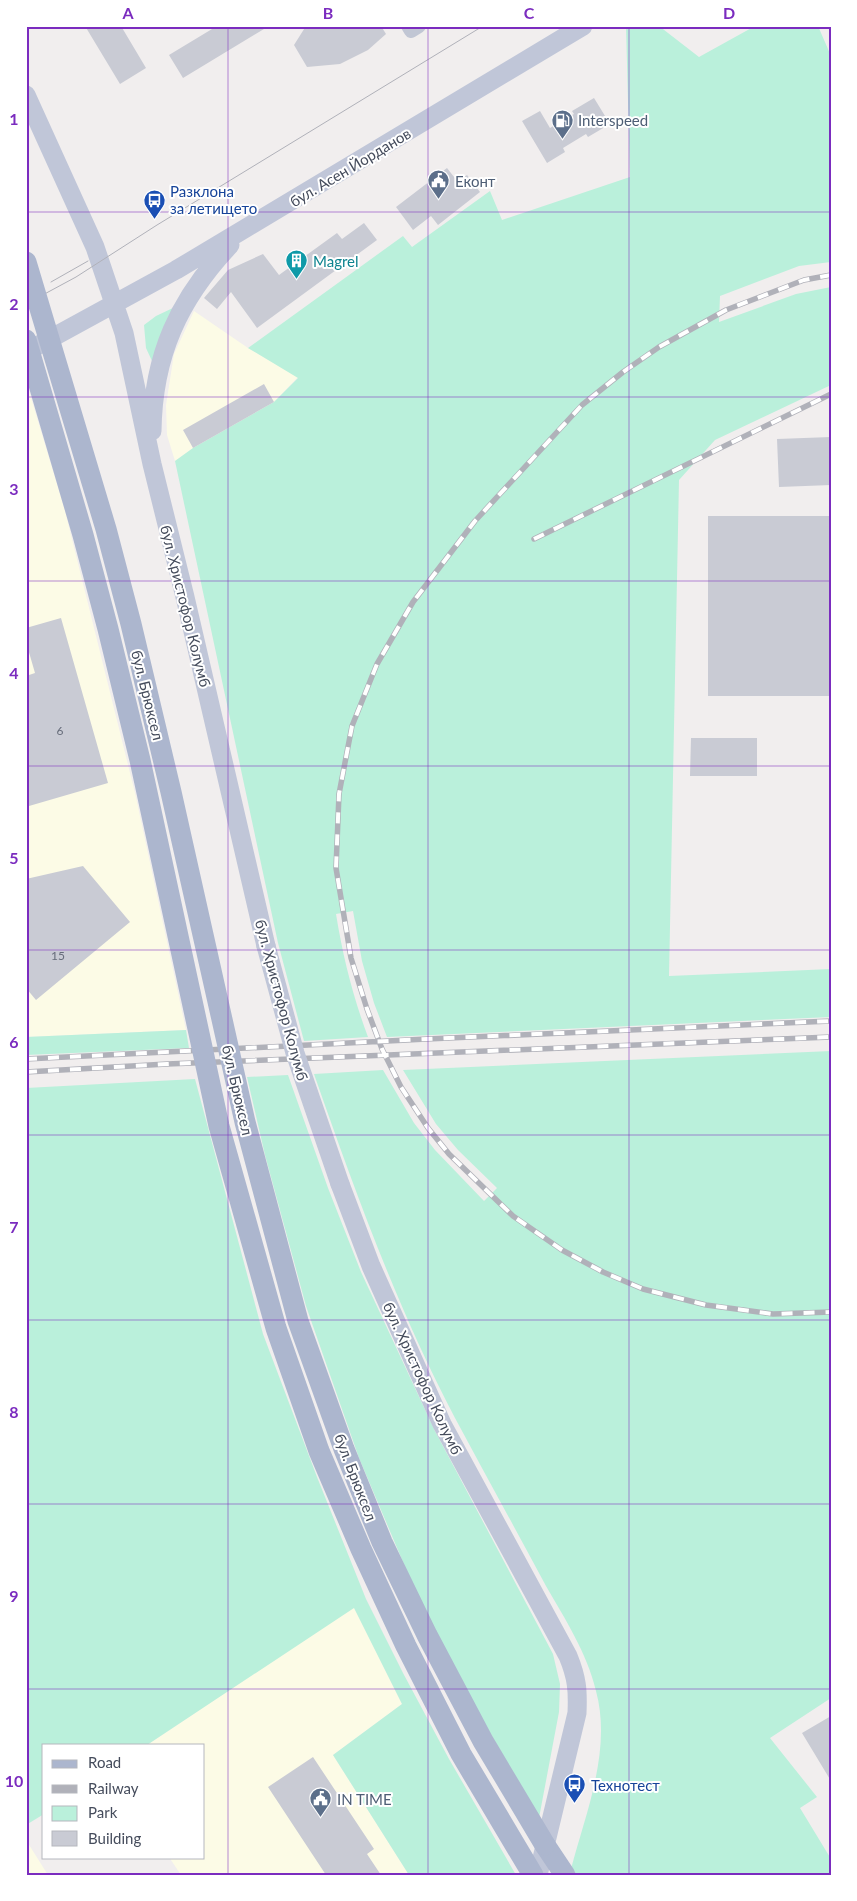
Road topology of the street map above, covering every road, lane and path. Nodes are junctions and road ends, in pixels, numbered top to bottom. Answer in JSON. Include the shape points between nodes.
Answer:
{"nodes":[{"id":1,"x":408,"y":26,"type":"edge"},
{"id":2,"x":418,"y":26,"type":"edge"},
{"id":3,"x":583,"y":26,"type":"edge"},
{"id":4,"x":26,"y":95,"type":"edge"},
{"id":5,"x":246,"y":228,"type":"junction"},
{"id":6,"x":26,"y":262,"type":"edge"},
{"id":7,"x":115,"y":304,"type":"junction"},
{"id":8,"x":26,"y":340,"type":"edge"},
{"id":9,"x":26,"y":352,"type":"edge"},
{"id":10,"x":152,"y":464,"type":"junction"},
{"id":11,"x":533,"y":1875,"type":"edge"},
{"id":12,"x":538,"y":1875,"type":"edge"},
{"id":13,"x":564,"y":1875,"type":"edge"}],
"edges":[{"from":1,"to":2,"type":"street","via":[[410,31]]},
{"from":3,"to":5,"type":"street","name":"бул. Асен Йорданов"},
{"from":4,"to":7,"type":"street","name":"бул. Христофор Колумб","via":[[95,247]]},
{"from":5,"to":7,"type":"street","name":"бул. Асен Йорданов"},
{"from":5,"to":10,"type":"street","via":[[209,268],[172,329],[157,374],[153,400]]},
{"from":6,"to":13,"type":"main road","name":"бул. Брюксел","bridge":true,"via":[[131,624],[245,1122],[298,1321],[344,1449],[394,1567],[483,1742]]},
{"from":7,"to":9,"type":"street","name":"бул. Асен Йорданов"},
{"from":7,"to":10,"type":"street","name":"бул. Христофор Колумб"},
{"from":8,"to":11,"type":"main road","name":"бул. Брюксел","bridge":true,"via":[[108,629],[140,760],[219,1126],[276,1328],[319,1451],[385,1602],[461,1754]]},
{"from":10,"to":12,"type":"street","name":"бул. Христофор Колумб","bridge":true,"via":[[266,946],[295,1053],[340,1184],[371,1266],[442,1424],[576,1675],[577,1713]]}]}
